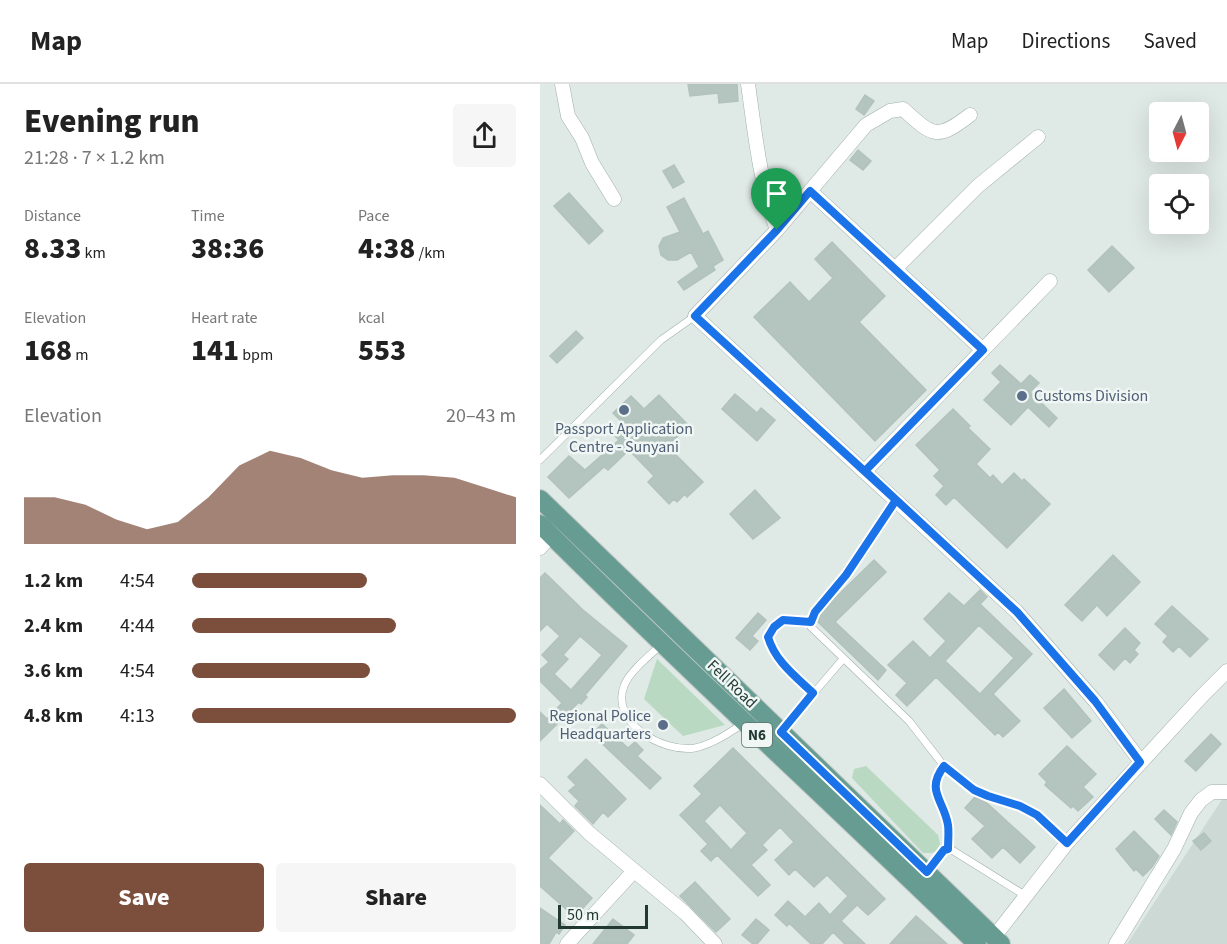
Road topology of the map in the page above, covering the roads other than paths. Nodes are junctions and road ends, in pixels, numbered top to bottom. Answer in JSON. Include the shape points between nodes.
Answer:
{"nodes":[{"id":1,"x":562,"y":84,"type":"edge"},
{"id":2,"x":748,"y":84,"type":"edge"},
{"id":3,"x":969,"y":115,"type":"dead end"},
{"id":4,"x":1038,"y":138,"type":"dead end"},
{"id":5,"x":810,"y":191,"type":"junction"},
{"id":6,"x":614,"y":199,"type":"dead end"},
{"id":7,"x":777,"y":230,"type":"junction"},
{"id":8,"x":895,"y":269,"type":"junction"},
{"id":9,"x":1050,"y":281,"type":"dead end"},
{"id":10,"x":695,"y":316,"type":"junction"},
{"id":11,"x":983,"y":350,"type":"junction"},
{"id":12,"x":540,"y":460,"type":"edge"},
{"id":13,"x":865,"y":471,"type":"junction"},
{"id":14,"x":540,"y":499,"type":"edge"},
{"id":15,"x":896,"y":500,"type":"junction"},
{"id":16,"x":544,"y":536,"type":"edge"},
{"id":17,"x":811,"y":622,"type":"junction"},
{"id":18,"x":663,"y":644,"type":"junction"},
{"id":19,"x":843,"y":659,"type":"junction"},
{"id":20,"x":1227,"y":671,"type":"edge"},
{"id":21,"x":813,"y":693,"type":"junction"},
{"id":22,"x":744,"y":723,"type":"junction"},
{"id":23,"x":781,"y":732,"type":"junction"},
{"id":24,"x":1140,"y":762,"type":"junction"},
{"id":25,"x":944,"y":766,"type":"junction"},
{"id":26,"x":540,"y":784,"type":"edge"},
{"id":27,"x":1227,"y":792,"type":"edge"},
{"id":28,"x":1067,"y":843,"type":"junction"},
{"id":29,"x":948,"y":849,"type":"junction"},
{"id":30,"x":633,"y":872,"type":"junction"},
{"id":31,"x":927,"y":872,"type":"junction"},
{"id":32,"x":1026,"y":896,"type":"junction"},
{"id":33,"x":998,"y":940,"type":"edge"},
{"id":34,"x":567,"y":944,"type":"edge"},
{"id":35,"x":715,"y":944,"type":"edge"},
{"id":36,"x":976,"y":944,"type":"edge"},
{"id":37,"x":1116,"y":944,"type":"edge"}],
"edges":[{"from":1,"to":6,"type":"street","via":[[568,116]]},
{"from":2,"to":7,"type":"street","via":[[759,166]]},
{"from":3,"to":5,"type":"street","via":[[950,130],[938,133],[925,128],[903,109],[890,111],[866,125]]},
{"from":4,"to":8,"type":"street","via":[[978,186]]},
{"from":5,"to":7,"type":"street"},
{"from":5,"to":8,"type":"street"},
{"from":7,"to":10,"type":"street"},
{"from":8,"to":11,"type":"street"},
{"from":9,"to":11,"type":"street"},
{"from":10,"to":12,"type":"lane","via":[[661,340]]},
{"from":10,"to":13,"type":"street"},
{"from":11,"to":13,"type":"street"},
{"from":13,"to":15,"type":"street"},
{"from":14,"to":23,"type":"main road","name":"Fell Road","number":"N6"},
{"from":15,"to":17,"type":"lane"},
{"from":15,"to":24,"type":"street","via":[[1017,612],[1095,701]]},
{"from":16,"to":18,"type":"main road","name":"Fell Road","number":"N6"},
{"from":17,"to":19,"type":"lane"},
{"from":17,"to":21,"type":"lane","via":[[783,620],[768,637],[779,660]]},
{"from":18,"to":22,"type":"main road","name":"Fell Road","number":"N6"},
{"from":18,"to":22,"type":"lane","via":[[624,685],[621,707],[631,722],[654,742],[675,748],[695,748]]},
{"from":19,"to":21,"type":"lane"},
{"from":19,"to":25,"type":"lane","via":[[909,722]]},
{"from":20,"to":24,"type":"street"},
{"from":21,"to":23,"type":"lane"},
{"from":22,"to":36,"type":"main road","name":"Fell Road","number":"N6"},
{"from":23,"to":31,"type":"main road","name":"Fell Road","number":"N6"},
{"from":24,"to":28,"type":"street"},
{"from":25,"to":28,"type":"lane","via":[[974,790],[1037,815]]},
{"from":25,"to":29,"type":"lane","via":[[934,786],[948,824]]},
{"from":26,"to":30,"type":"street"},
{"from":27,"to":37,"type":"street","via":[[1212,792],[1191,813],[1174,849]]},
{"from":28,"to":32,"type":"street"},
{"from":29,"to":31,"type":"lane"},
{"from":29,"to":32,"type":"lane"},
{"from":30,"to":34,"type":"street"},
{"from":30,"to":35,"type":"street"},
{"from":31,"to":33,"type":"main road","name":"Fell Road","number":"N6"},
{"from":32,"to":33,"type":"street"}]}
